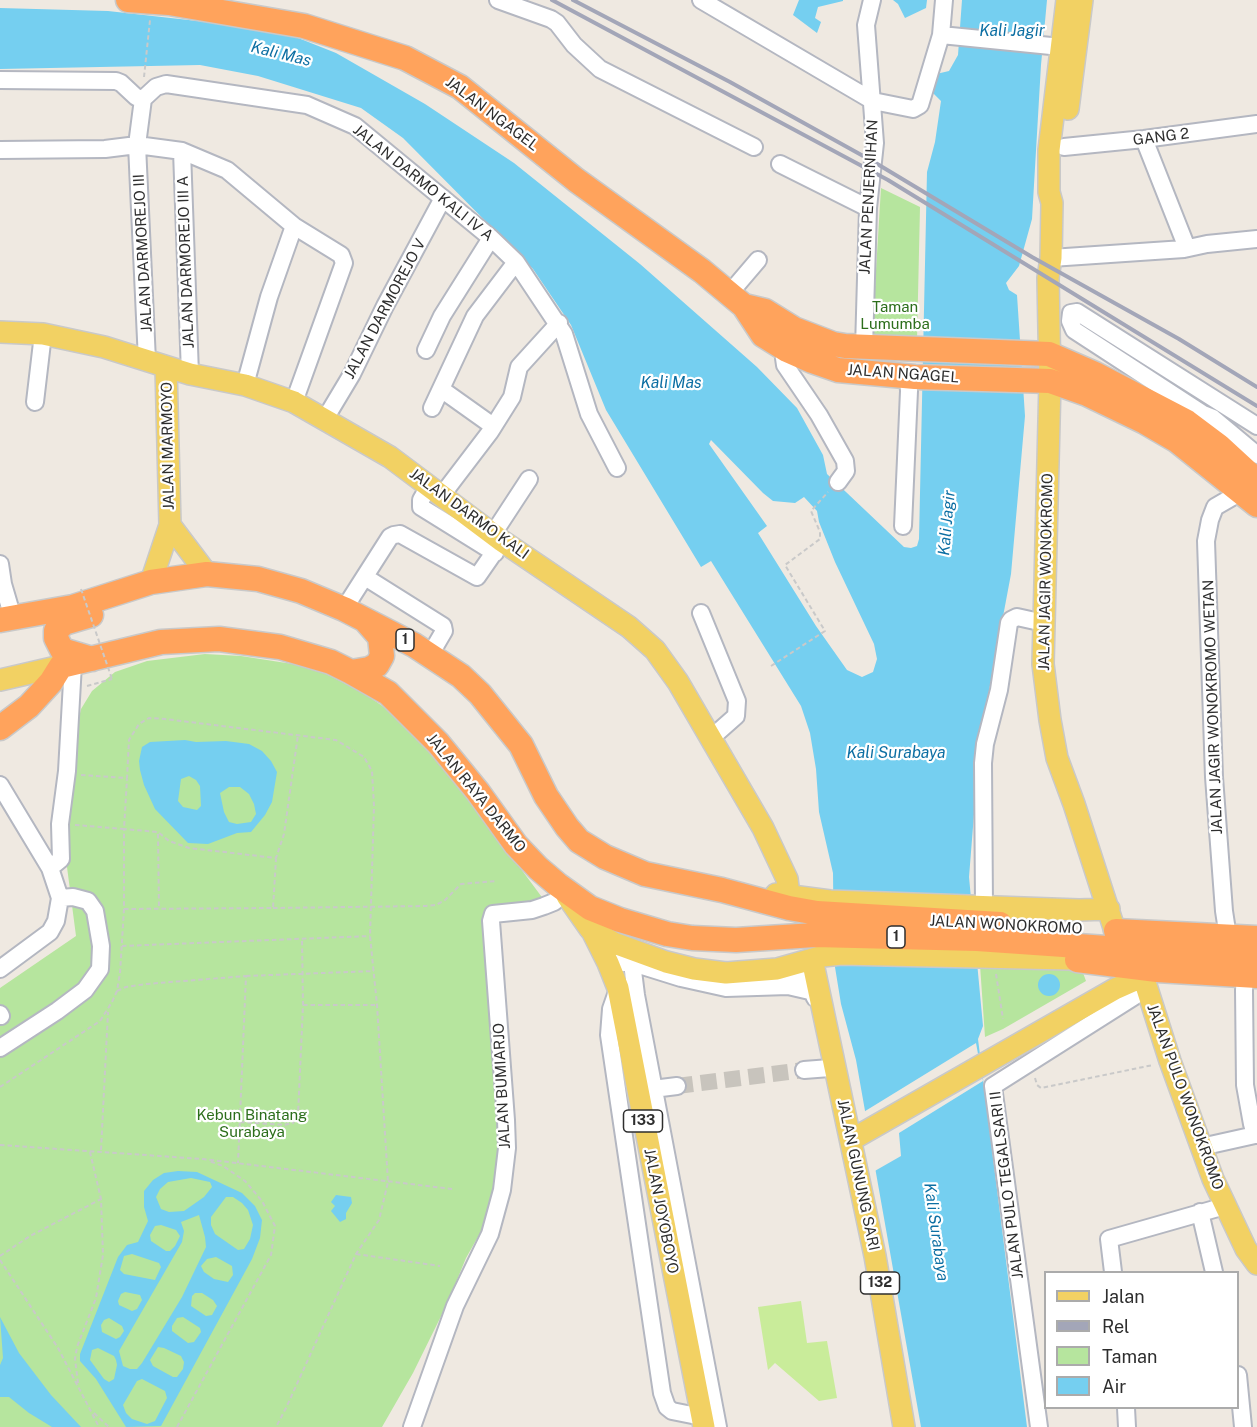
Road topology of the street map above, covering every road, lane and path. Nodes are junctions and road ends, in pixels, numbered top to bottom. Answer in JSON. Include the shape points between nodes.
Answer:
{"nodes":[{"id":1,"x":128,"y":0,"type":"edge"},
{"id":2,"x":498,"y":0,"type":"edge"},
{"id":3,"x":701,"y":0,"type":"edge"},
{"id":4,"x":872,"y":0,"type":"edge"},
{"id":5,"x":944,"y":0,"type":"edge"},
{"id":6,"x":1067,"y":0,"type":"edge"},
{"id":7,"x":1082,"y":0,"type":"edge"},
{"id":8,"x":163,"y":5,"type":"edge"},
{"id":9,"x":946,"y":35,"type":"junction"},
{"id":10,"x":1053,"y":46,"type":"junction"},
{"id":11,"x":144,"y":78,"type":"dead end"},
{"id":12,"x":0,"y":80,"type":"edge"},
{"id":13,"x":143,"y":99,"type":"junction"},
{"id":14,"x":873,"y":101,"type":"junction"},
{"id":15,"x":1257,"y":124,"type":"edge"},
{"id":16,"x":1144,"y":139,"type":"junction"},
{"id":17,"x":137,"y":145,"type":"junction"},
{"id":18,"x":754,"y":147,"type":"dead end"},
{"id":19,"x":1064,"y":147,"type":"junction"},
{"id":20,"x":0,"y":150,"type":"edge"},
{"id":21,"x":182,"y":151,"type":"junction"},
{"id":22,"x":780,"y":164,"type":"dead end"},
{"id":23,"x":443,"y":198,"type":"junction"},
{"id":24,"x":1052,"y":203,"type":"junction"},
{"id":25,"x":868,"y":208,"type":"junction"},
{"id":26,"x":294,"y":226,"type":"junction"},
{"id":27,"x":491,"y":238,"type":"junction"},
{"id":28,"x":1257,"y":239,"type":"edge"},
{"id":29,"x":1187,"y":248,"type":"junction"},
{"id":30,"x":1051,"y":258,"type":"junction"},
{"id":31,"x":758,"y":260,"type":"dead end"},
{"id":32,"x":516,"y":262,"type":"junction"},
{"id":33,"x":736,"y":300,"type":"junction"},
{"id":34,"x":559,"y":323,"type":"junction"},
{"id":35,"x":0,"y":332,"type":"edge"},
{"id":36,"x":43,"y":334,"type":"junction"},
{"id":37,"x":864,"y":348,"type":"junction"},
{"id":38,"x":426,"y":350,"type":"dead end"},
{"id":39,"x":787,"y":350,"type":"junction"},
{"id":40,"x":1049,"y":354,"type":"junction"},
{"id":41,"x":812,"y":361,"type":"junction"},
{"id":42,"x":157,"y":364,"type":"junction"},
{"id":43,"x":190,"y":374,"type":"junction"},
{"id":44,"x":911,"y":376,"type":"junction"},
{"id":45,"x":1050,"y":381,"type":"junction"},
{"id":46,"x":245,"y":385,"type":"junction"},
{"id":47,"x":441,"y":389,"type":"junction"},
{"id":48,"x":803,"y":393,"type":"junction"},
{"id":49,"x":35,"y":402,"type":"dead end"},
{"id":50,"x":294,"y":402,"type":"junction"},
{"id":51,"x":432,"y":408,"type":"dead end"},
{"id":52,"x":1195,"y":418,"type":"junction"},
{"id":53,"x":326,"y":419,"type":"junction"},
{"id":54,"x":493,"y":426,"type":"junction"},
{"id":55,"x":1257,"y":426,"type":"edge"},
{"id":56,"x":617,"y":468,"type":"dead end"},
{"id":57,"x":1254,"y":471,"type":"edge"},
{"id":58,"x":529,"y":479,"type":"dead end"},
{"id":59,"x":838,"y":482,"type":"joint"},
{"id":60,"x":436,"y":491,"type":"junction"},
{"id":61,"x":170,"y":525,"type":"junction"},
{"id":62,"x":903,"y":526,"type":"dead end"},
{"id":63,"x":497,"y":543,"type":"junction"},
{"id":64,"x":0,"y":564,"type":"edge"},
{"id":65,"x":199,"y":575,"type":"junction"},
{"id":66,"x":365,"y":577,"type":"junction"},
{"id":67,"x":151,"y":582,"type":"junction"},
{"id":68,"x":1,"y":584,"type":"edge"},
{"id":69,"x":81,"y":589,"type":"dead end"},
{"id":70,"x":353,"y":613,"type":"junction"},
{"id":71,"x":701,"y":613,"type":"dead end"},
{"id":72,"x":6,"y":619,"type":"edge"},
{"id":73,"x":1044,"y":623,"type":"junction"},
{"id":74,"x":430,"y":655,"type":"junction"},
{"id":75,"x":76,"y":663,"type":"junction"},
{"id":76,"x":771,"y":666,"type":"dead end"},
{"id":77,"x":351,"y":672,"type":"junction"},
{"id":78,"x":112,"y":679,"type":"dead end"},
{"id":79,"x":0,"y":680,"type":"edge"},
{"id":80,"x":0,"y":728,"type":"edge"},
{"id":81,"x":298,"y":735,"type":"junction"},
{"id":82,"x":710,"y":739,"type":"junction"},
{"id":83,"x":67,"y":771,"type":"junction"},
{"id":84,"x":127,"y":778,"type":"junction"},
{"id":85,"x":0,"y":785,"type":"edge"},
{"id":86,"x":60,"y":824,"type":"junction"},
{"id":87,"x":124,"y":829,"type":"junction"},
{"id":88,"x":158,"y":832,"type":"junction"},
{"id":89,"x":276,"y":858,"type":"junction"},
{"id":90,"x":50,"y":868,"type":"junction"},
{"id":91,"x":497,"y":881,"type":"dead end"},
{"id":92,"x":561,"y":889,"type":"junction"},
{"id":93,"x":722,"y":890,"type":"junction"},
{"id":94,"x":789,"y":895,"type":"junction"},
{"id":95,"x":60,"y":898,"type":"junction"},
{"id":96,"x":370,"y":907,"type":"junction"},
{"id":97,"x":273,"y":908,"type":"junction"},
{"id":98,"x":124,"y":909,"type":"dead end"},
{"id":99,"x":159,"y":909,"type":"junction"},
{"id":100,"x":590,"y":929,"type":"junction"},
{"id":101,"x":1111,"y":929,"type":"junction"},
{"id":102,"x":981,"y":931,"type":"junction"},
{"id":103,"x":819,"y":933,"type":"junction"},
{"id":104,"x":370,"y":936,"type":"junction"},
{"id":105,"x":1228,"y":937,"type":"junction"},
{"id":106,"x":302,"y":938,"type":"junction"},
{"id":107,"x":122,"y":946,"type":"dead end"},
{"id":108,"x":1193,"y":954,"type":"junction"},
{"id":109,"x":1255,"y":957,"type":"edge"},
{"id":110,"x":634,"y":958,"type":"junction"},
{"id":111,"x":1069,"y":959,"type":"junction"},
{"id":112,"x":609,"y":963,"type":"junction"},
{"id":113,"x":0,"y":969,"type":"edge"},
{"id":114,"x":766,"y":970,"type":"junction"},
{"id":115,"x":374,"y":971,"type":"junction"},
{"id":116,"x":303,"y":973,"type":"junction"},
{"id":117,"x":246,"y":976,"type":"junction"},
{"id":118,"x":1149,"y":978,"type":"junction"},
{"id":119,"x":618,"y":988,"type":"junction"},
{"id":120,"x":117,"y":991,"type":"dead end"},
{"id":121,"x":814,"y":992,"type":"junction"},
{"id":122,"x":303,"y":1005,"type":"junction"},
{"id":123,"x":377,"y":1005,"type":"junction"},
{"id":124,"x":108,"y":1012,"type":"dead end"},
{"id":125,"x":1003,"y":1019,"type":"dead end"},
{"id":126,"x":0,"y":1048,"type":"edge"},
{"id":127,"x":1170,"y":1061,"type":"junction"},
{"id":128,"x":1032,"y":1062,"type":"junction"},
{"id":129,"x":830,"y":1068,"type":"junction"},
{"id":130,"x":804,"y":1070,"type":"tunnel mouth"},
{"id":131,"x":677,"y":1086,"type":"tunnel mouth"},
{"id":132,"x":653,"y":1089,"type":"junction"},
{"id":133,"x":240,"y":1122,"type":"junction"},
{"id":134,"x":1256,"y":1135,"type":"edge"},
{"id":135,"x":857,"y":1136,"type":"junction"},
{"id":136,"x":0,"y":1145,"type":"edge"},
{"id":137,"x":1202,"y":1147,"type":"junction"},
{"id":138,"x":90,"y":1151,"type":"junction"},
{"id":139,"x":101,"y":1151,"type":"junction"},
{"id":140,"x":203,"y":1159,"type":"junction"},
{"id":141,"x":238,"y":1163,"type":"junction"},
{"id":142,"x":388,"y":1182,"type":"junction"},
{"id":143,"x":452,"y":1189,"type":"dead end"},
{"id":144,"x":101,"y":1199,"type":"junction"},
{"id":145,"x":1225,"y":1206,"type":"junction"},
{"id":146,"x":1200,"y":1212,"type":"junction"},
{"id":147,"x":356,"y":1254,"type":"junction"},
{"id":148,"x":1255,"y":1256,"type":"edge"},
{"id":149,"x":0,"y":1258,"type":"edge"},
{"id":150,"x":440,"y":1266,"type":"dead end"},
{"id":151,"x":1113,"y":1271,"type":"edge"},
{"id":152,"x":1214,"y":1271,"type":"edge"},
{"id":153,"x":682,"y":1279,"type":"junction"},
{"id":154,"x":78,"y":1383,"type":"junction"},
{"id":155,"x":1239,"y":1385,"type":"edge"},
{"id":156,"x":1126,"y":1409,"type":"edge"},
{"id":157,"x":92,"y":1411,"type":"junction"},
{"id":158,"x":708,"y":1424,"type":"edge"},
{"id":159,"x":177,"y":1426,"type":"edge"},
{"id":160,"x":99,"y":1427,"type":"edge"},
{"id":161,"x":109,"y":1427,"type":"edge"},
{"id":162,"x":276,"y":1427,"type":"edge"},
{"id":163,"x":412,"y":1427,"type":"edge"},
{"id":164,"x":895,"y":1427,"type":"edge"},
{"id":165,"x":904,"y":1427,"type":"edge"},
{"id":166,"x":1039,"y":1427,"type":"edge"},
{"id":167,"x":1127,"y":1427,"type":"edge"},
{"id":168,"x":1243,"y":1427,"type":"edge"}],
"edges":[{"from":1,"to":8,"type":"highway","name":"JALAN NGAGEL"},
{"from":2,"to":18,"type":"street","via":[[551,19],[600,69]]},
{"from":3,"to":14,"type":"street","name":"JALAN PENJERNIHAN"},
{"from":4,"to":14,"type":"street","via":[[866,26]]},
{"from":5,"to":9,"type":"street"},
{"from":6,"to":10,"type":"main road","name":"JALAN JAGIR WONOKROMO"},
{"from":7,"to":19,"type":"main road","name":"JALAN JAGIR WONOKROMO"},
{"from":8,"to":11,"type":"path"},
{"from":8,"to":33,"type":"highway","name":"JALAN NGAGEL","via":[[304,26],[405,58],[435,72],[702,270]]},
{"from":9,"to":10,"type":"street"},
{"from":9,"to":14,"type":"street","via":[[918,106],[913,109]]},
{"from":10,"to":24,"type":"main road","name":"JALAN JAGIR WONOKROMO","via":[[1049,150]]},
{"from":12,"to":13,"type":"street","via":[[116,81]]},
{"from":13,"to":17,"type":"street","name":"JALAN DARMOREJO III"},
{"from":13,"to":23,"type":"street","name":"JALAN DARMO KALI IV A","via":[[166,84],[307,105],[355,126]]},
{"from":14,"to":25,"type":"street","name":"JALAN PENJERNIHAN","via":[[874,152]]},
{"from":15,"to":16,"type":"street","name":"GANG 2"},
{"from":16,"to":19,"type":"street","name":"GANG 2"},
{"from":16,"to":29,"type":"street"},
{"from":17,"to":20,"type":"street"},
{"from":17,"to":21,"type":"street"},
{"from":17,"to":42,"type":"street","name":"JALAN DARMOREJO III"},
{"from":19,"to":24,"type":"main road","name":"JALAN JAGIR WONOKROMO"},
{"from":21,"to":26,"type":"street","via":[[227,170]]},
{"from":21,"to":43,"type":"street","name":"JALAN DARMOREJO III A"},
{"from":22,"to":25,"type":"street"},
{"from":23,"to":27,"type":"street","name":"JALAN DARMO KALI IV A"},
{"from":23,"to":53,"type":"street","name":"JALAN DARMOREJO V"},
{"from":24,"to":30,"type":"main road","name":"JALAN JAGIR WONOKROMO"},
{"from":25,"to":37,"type":"street","name":"JALAN PENJERNIHAN"},
{"from":26,"to":46,"type":"street"},
{"from":26,"to":50,"type":"street","via":[[341,255],[344,263]]},
{"from":27,"to":32,"type":"street","name":"JALAN DARMO KALI IV A"},
{"from":27,"to":38,"type":"street","via":[[442,316]]},
{"from":28,"to":29,"type":"street"},
{"from":29,"to":30,"type":"street"},
{"from":30,"to":40,"type":"main road","name":"JALAN JAGIR WONOKROMO"},
{"from":31,"to":33,"type":"street"},
{"from":32,"to":34,"type":"street","name":"JALAN DARMO KALI IV A"},
{"from":32,"to":47,"type":"street","via":[[475,316]]},
{"from":33,"to":37,"type":"highway","name":"JALAN NGAGEL","via":[[833,344]]},
{"from":33,"to":39,"type":"highway","name":"JALAN NGAGEL","via":[[763,335]]},
{"from":34,"to":54,"type":"street","via":[[519,367],[515,392]]},
{"from":34,"to":56,"type":"street","name":"JALAN DARMO KALI IV A","via":[[589,414]]},
{"from":35,"to":36,"type":"main road","name":"JALAN DARMO KALI"},
{"from":36,"to":42,"type":"main road","name":"JALAN DARMO KALI"},
{"from":36,"to":49,"type":"street"},
{"from":37,"to":40,"type":"highway","name":"JALAN NGAGEL"},
{"from":39,"to":41,"type":"highway","name":"JALAN NGAGEL"},
{"from":39,"to":48,"type":"street","via":[[785,365]]},
{"from":40,"to":45,"type":"main road","name":"JALAN JAGIR WONOKROMO"},
{"from":40,"to":52,"type":"highway","name":"JALAN NGAGEL"},
{"from":41,"to":44,"type":"highway","name":"JALAN NGAGEL","via":[[838,370]]},
{"from":41,"to":48,"type":"street"},
{"from":42,"to":43,"type":"main road","name":"JALAN DARMO KALI"},
{"from":42,"to":61,"type":"main road","name":"JALAN MARMOYO"},
{"from":43,"to":46,"type":"main road","name":"JALAN DARMO KALI"},
{"from":44,"to":45,"type":"highway","name":"JALAN NGAGEL"},
{"from":44,"to":62,"type":"street"},
{"from":45,"to":57,"type":"highway","name":"JALAN NGAGEL","via":[[1087,394],[1176,440]]},
{"from":45,"to":73,"type":"main road","name":"JALAN JAGIR WONOKROMO"},
{"from":46,"to":50,"type":"main road","name":"JALAN DARMO KALI"},
{"from":47,"to":51,"type":"street"},
{"from":47,"to":54,"type":"street"},
{"from":48,"to":59,"type":"street","via":[[845,461],[846,471]]},
{"from":50,"to":53,"type":"main road","name":"JALAN DARMO KALI"},
{"from":52,"to":55,"type":"street","via":[[1074,330],[1071,313],[1077,312]]},
{"from":52,"to":57,"type":"highway","name":"JALAN NGAGEL","via":[[1219,446]]},
{"from":53,"to":60,"type":"main road","name":"JALAN DARMO KALI","via":[[390,457]]},
{"from":54,"to":60,"type":"street"},
{"from":57,"to":105,"type":"street","name":"JALAN JAGIR WONOKROMO WETAN","via":[[1215,507],[1206,541],[1214,777]]},
{"from":58,"to":63,"type":"street"},
{"from":59,"to":76,"type":"path","via":[[811,511],[820,539],[784,565],[825,631]]},
{"from":60,"to":63,"type":"main road","name":"JALAN DARMO KALI"},
{"from":61,"to":65,"type":"main road","name":"JALAN MARMOYO"},
{"from":61,"to":67,"type":"main road","name":"JALAN MARMOYO"},
{"from":63,"to":66,"type":"street","via":[[477,577],[397,534],[390,537]]},
{"from":63,"to":82,"type":"main road","name":"JALAN DARMO KALI","via":[[629,627],[655,650]]},
{"from":64,"to":68,"type":"street"},
{"from":65,"to":67,"type":"highway","number":"1"},
{"from":65,"to":70,"type":"highway","number":"1","via":[[258,579],[301,591]]},
{"from":65,"to":75,"type":"highway","via":[[163,592],[58,627],[56,638],[62,650]]},
{"from":66,"to":70,"type":"street"},
{"from":66,"to":74,"type":"street","via":[[443,626]]},
{"from":67,"to":72,"type":"highway","number":"1","via":[[73,607]]},
{"from":68,"to":72,"type":"street"},
{"from":69,"to":78,"type":"path","bridge":true},
{"from":70,"to":74,"type":"highway","number":"1"},
{"from":70,"to":77,"type":"highway","via":[[380,637],[382,656],[377,665]]},
{"from":71,"to":82,"type":"street","via":[[737,701],[736,717]]},
{"from":73,"to":101,"type":"main road","name":"JALAN JAGIR WONOKROMO","via":[[1043,664],[1057,758]]},
{"from":73,"to":102,"type":"street","via":[[1017,617],[1009,623],[983,763]]},
{"from":74,"to":93,"type":"highway","number":"1","via":[[461,676],[509,729],[556,812],[579,841],[604,857],[645,874]]},
{"from":75,"to":77,"type":"highway","name":"JALAN RAYA DARMO","number":"1","via":[[161,642],[219,639],[280,647]]},
{"from":75,"to":79,"type":"main road","name":"JALAN RAYA DARMO"},
{"from":75,"to":80,"type":"highway"},
{"from":75,"to":83,"type":"street"},
{"from":77,"to":92,"type":"highway","name":"JALAN RAYA DARMO","number":"1","via":[[388,693],[419,723],[458,766],[516,845]]},
{"from":81,"to":84,"type":"path","via":[[149,718],[139,724],[129,740]]},
{"from":81,"to":89,"type":"path","via":[[284,834]]},
{"from":81,"to":96,"type":"path","via":[[336,740],[364,757],[372,771]]},
{"from":82,"to":94,"type":"main road","name":"JALAN DARMO KALI","via":[[763,828],[787,879]]},
{"from":83,"to":84,"type":"path"},
{"from":83,"to":86,"type":"street"},
{"from":84,"to":87,"type":"path"},
{"from":85,"to":90,"type":"street"},
{"from":86,"to":87,"type":"path"},
{"from":86,"to":90,"type":"street","via":[[61,860]]},
{"from":87,"to":88,"type":"path"},
{"from":88,"to":89,"type":"path","via":[[189,848]]},
{"from":88,"to":99,"type":"path"},
{"from":89,"to":97,"type":"path"},
{"from":90,"to":95,"type":"street"},
{"from":91,"to":96,"type":"path","via":[[461,884],[436,905]]},
{"from":92,"to":100,"type":"main road","number":"133"},
{"from":92,"to":103,"type":"highway","name":"JALAN RAYA DARMO","number":"1","via":[[590,908],[667,934],[736,940]]},
{"from":92,"to":163,"type":"street","name":"JALAN BUMIARJO","via":[[554,903],[493,914],[491,921],[506,1120],[502,1190],[489,1234],[455,1306]]},
{"from":93,"to":94,"type":"main road"},
{"from":93,"to":103,"type":"highway","name":"JALAN WONOKROMO","number":"1","via":[[789,908]]},
{"from":94,"to":103,"type":"main road"},
{"from":95,"to":113,"type":"street","via":[[50,932]]},
{"from":95,"to":126,"type":"street","via":[[88,901],[95,911],[100,969],[85,990]]},
{"from":96,"to":97,"type":"path"},
{"from":96,"to":104,"type":"path"},
{"from":97,"to":99,"type":"path"},
{"from":98,"to":99,"type":"path"},
{"from":100,"to":110,"type":"main road"},
{"from":100,"to":112,"type":"main road","name":"JALAN JOYOBOYO","number":"133"},
{"from":101,"to":102,"type":"highway","name":"JALAN WONOKROMO","number":"1"},
{"from":101,"to":102,"type":"main road","number":"1","via":[[1079,910]]},
{"from":101,"to":105,"type":"highway","name":"JALAN WONOKROMO","number":"1"},
{"from":101,"to":108,"type":"highway","name":"JALAN WONOKROMO","number":"1"},
{"from":101,"to":111,"type":"highway","number":"1"},
{"from":102,"to":103,"type":"highway","name":"JALAN WONOKROMO","number":"1"},
{"from":102,"to":103,"type":"main road","name":"JALAN WONOKROMO","via":[[841,954]]},
{"from":102,"to":111,"type":"main road","name":"JALAN WONOKROMO"},
{"from":102,"to":125,"type":"path"},
{"from":103,"to":114,"type":"main road"},
{"from":103,"to":135,"type":"main road","name":"JALAN GUNUNG SARI","number":"132"},
{"from":104,"to":106,"type":"path"},
{"from":104,"to":115,"type":"path"},
{"from":105,"to":109,"type":"highway","name":"JALAN WONOKROMO","number":"1"},
{"from":106,"to":107,"type":"path"},
{"from":106,"to":116,"type":"path"},
{"from":108,"to":109,"type":"highway","name":"JALAN WONOKROMO","number":"1"},
{"from":108,"to":118,"type":"main road","number":"1"},
{"from":109,"to":118,"type":"highway","name":"JALAN WONOKROMO"},
{"from":109,"to":134,"type":"street","via":[[1244,990],[1245,1085]]},
{"from":110,"to":112,"type":"street"},
{"from":110,"to":114,"type":"main road","via":[[726,973]]},
{"from":110,"to":121,"type":"street","via":[[681,978],[726,987],[788,986]]},
{"from":110,"to":132,"type":"street","via":[[636,995]]},
{"from":111,"to":118,"type":"highway","name":"JALAN WONOKROMO"},
{"from":112,"to":119,"type":"main road","name":"JALAN JOYOBOYO","number":"133"},
{"from":114,"to":121,"type":"street","via":[[801,976]]},
{"from":115,"to":116,"type":"path"},
{"from":115,"to":123,"type":"path"},
{"from":116,"to":117,"type":"path"},
{"from":116,"to":122,"type":"path"},
{"from":117,"to":120,"type":"path","via":[[146,984]]},
{"from":117,"to":133,"type":"path"},
{"from":118,"to":127,"type":"main road","name":"JALAN PULO WONOKROMO"},
{"from":118,"to":128,"type":"street","name":"JALAN PULO TEGALSARI II"},
{"from":118,"to":135,"type":"main road","via":[[1115,989]]},
{"from":119,"to":153,"type":"main road","name":"JALAN JOYOBOYO","number":"133"},
{"from":119,"to":158,"type":"street","via":[[609,1035],[662,1393],[672,1412]]},
{"from":121,"to":129,"type":"street"},
{"from":122,"to":123,"type":"path"},
{"from":122,"to":133,"type":"path","via":[[298,1115],[293,1123],[284,1125]]},
{"from":123,"to":142,"type":"path"},
{"from":124,"to":139,"type":"path"},
{"from":127,"to":128,"type":"path","via":[[1041,1088]]},
{"from":127,"to":137,"type":"main road","name":"JALAN PULO WONOKROMO"},
{"from":128,"to":166,"type":"street","name":"JALAN PULO TEGALSARI II","via":[[993,1086]]},
{"from":129,"to":130,"type":"street"},
{"from":129,"to":164,"type":"street"},
{"from":131,"to":132,"type":"street"},
{"from":132,"to":153,"type":"street"},
{"from":133,"to":141,"type":"path"},
{"from":134,"to":137,"type":"street"},
{"from":135,"to":165,"type":"main road","name":"JALAN GUNUNG SARI","number":"132"},
{"from":136,"to":138,"type":"path"},
{"from":137,"to":145,"type":"main road","name":"JALAN PULO WONOKROMO"},
{"from":138,"to":139,"type":"path"},
{"from":138,"to":144,"type":"path"},
{"from":139,"to":140,"type":"path"},
{"from":140,"to":141,"type":"path"},
{"from":140,"to":159,"type":"path","via":[[245,1181],[262,1201],[275,1226],[271,1255]]},
{"from":141,"to":142,"type":"path"},
{"from":142,"to":143,"type":"path"},
{"from":142,"to":147,"type":"path","via":[[379,1220]]},
{"from":144,"to":149,"type":"path","via":[[30,1236]]},
{"from":144,"to":154,"type":"path","via":[[102,1272],[77,1347]]},
{"from":145,"to":146,"type":"street"},
{"from":145,"to":148,"type":"main road","name":"JALAN PULO WONOKROMO"},
{"from":146,"to":151,"type":"street","via":[[1109,1239]]},
{"from":146,"to":152,"type":"street"},
{"from":147,"to":150,"type":"path"},
{"from":147,"to":162,"type":"path"},
{"from":149,"to":154,"type":"path"},
{"from":153,"to":158,"type":"main road","name":"JALAN JOYOBOYO","number":"133"},
{"from":154,"to":157,"type":"path"},
{"from":155,"to":168,"type":"street"},
{"from":156,"to":167,"type":"street"},
{"from":157,"to":160,"type":"path"},
{"from":157,"to":161,"type":"path"}]}
